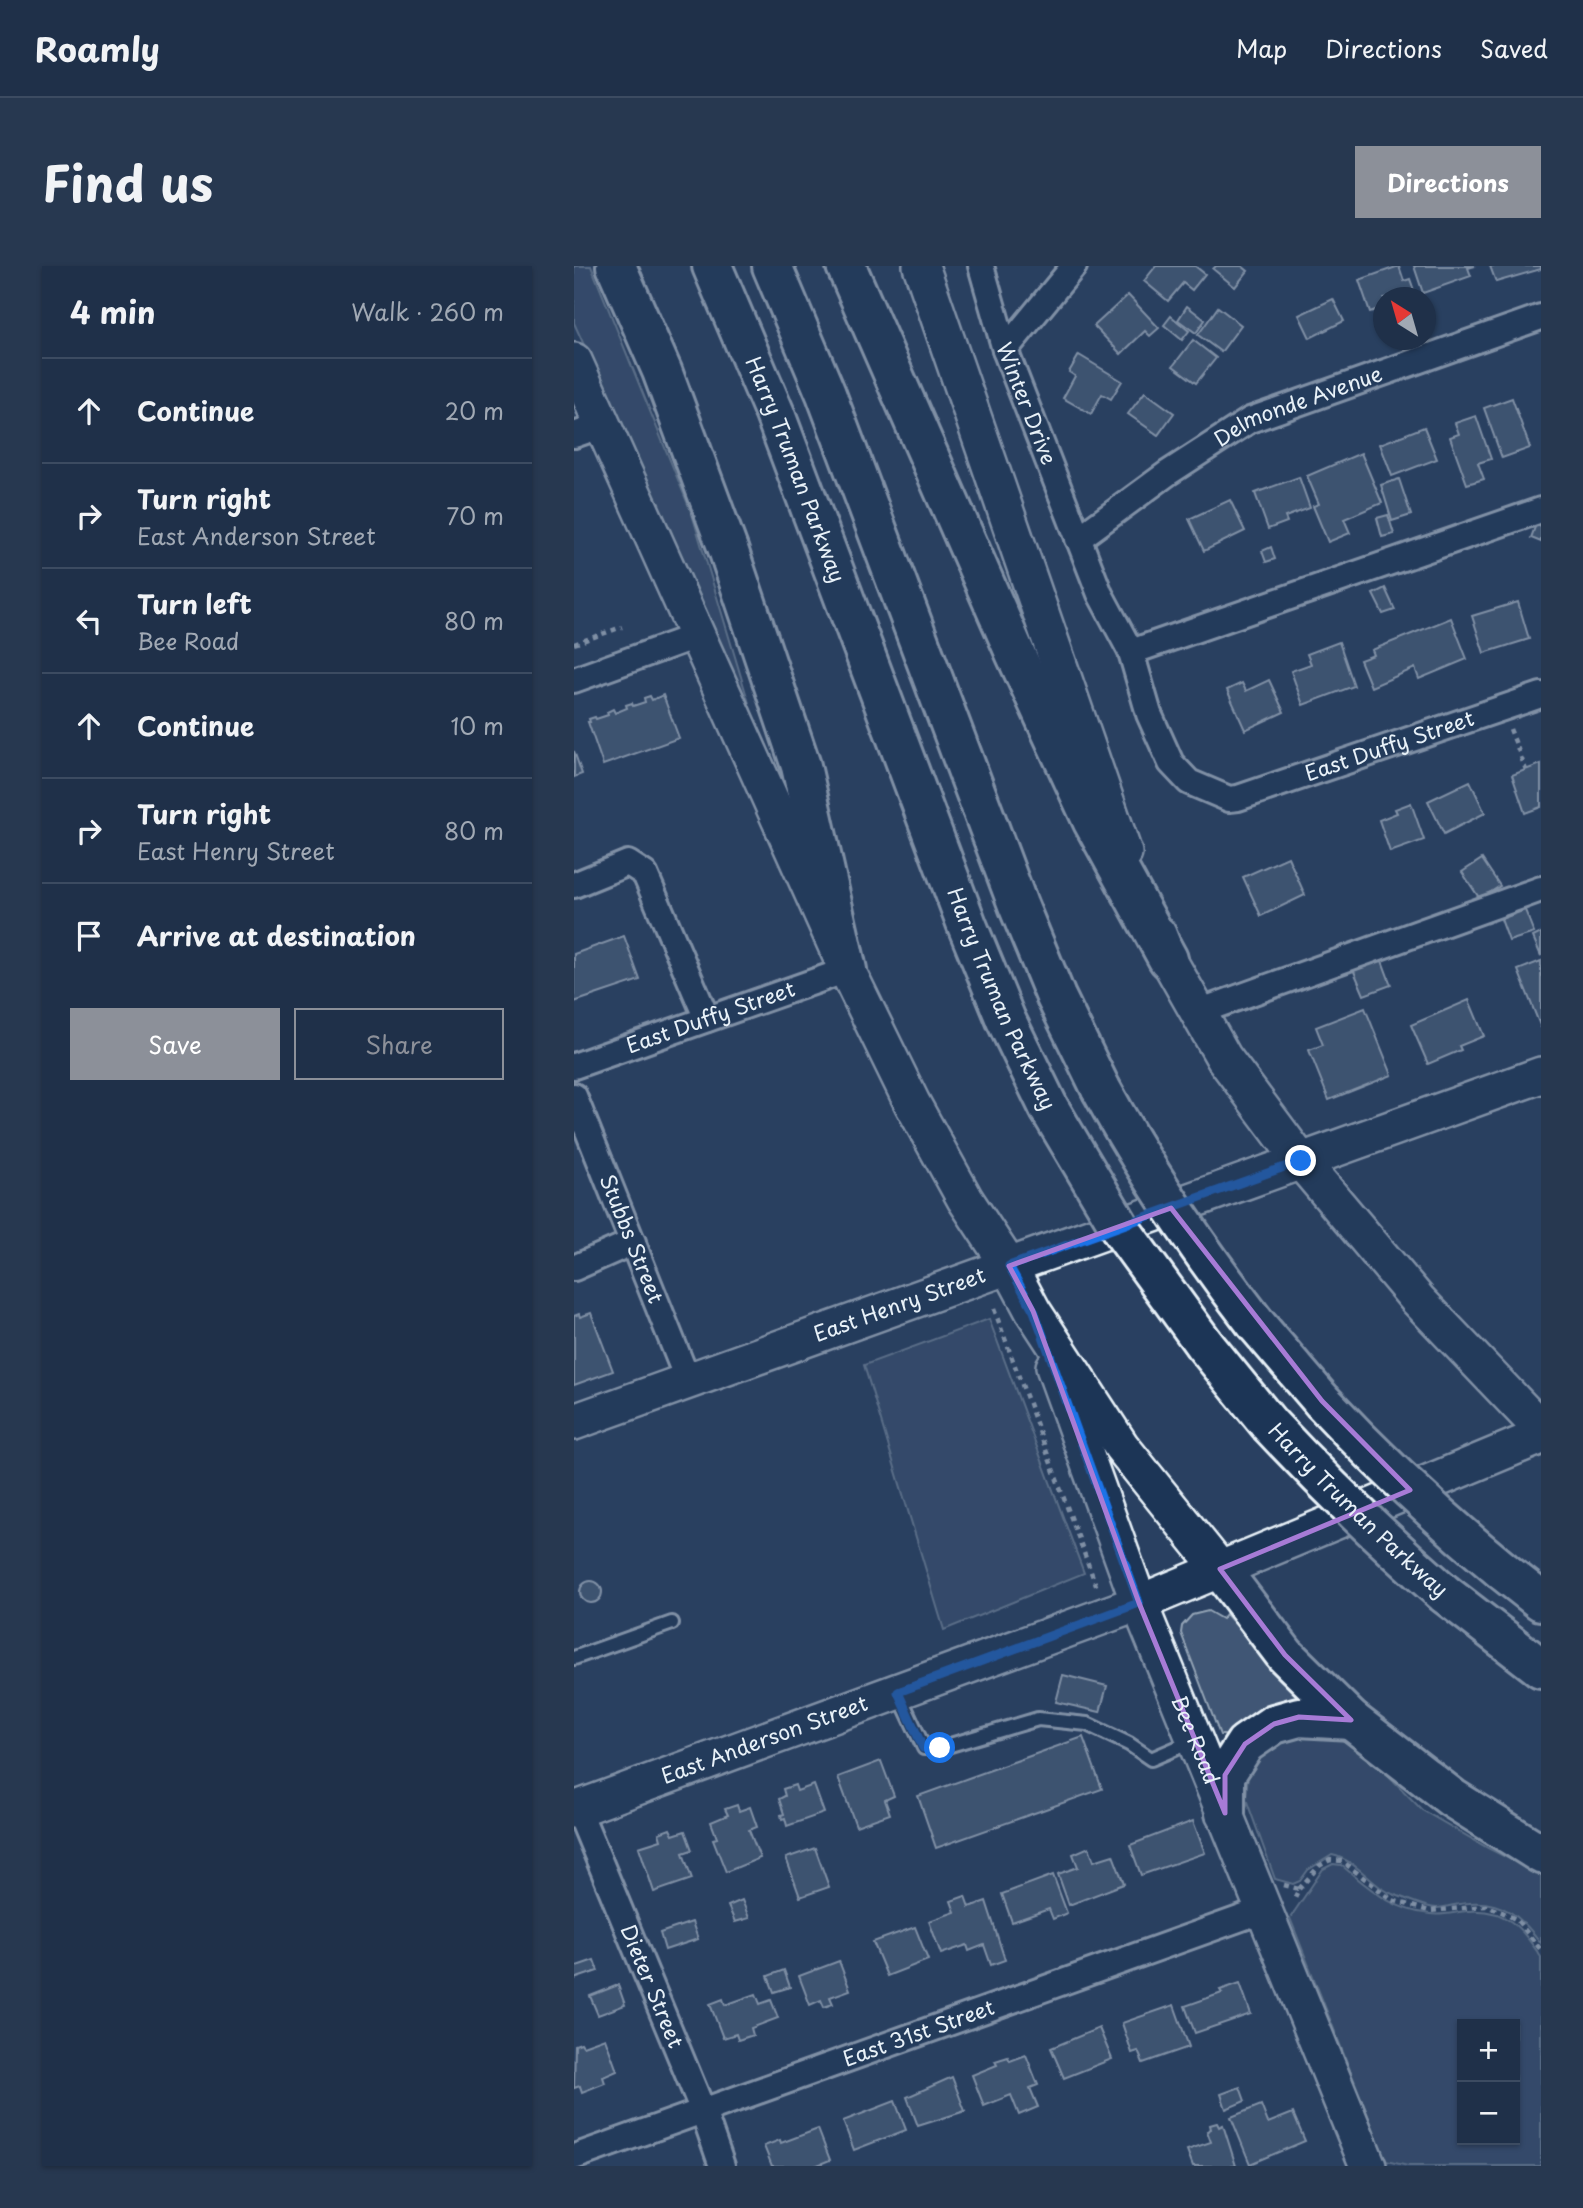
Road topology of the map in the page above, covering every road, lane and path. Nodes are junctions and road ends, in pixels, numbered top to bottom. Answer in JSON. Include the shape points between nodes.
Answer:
{"nodes":[{"id":1,"x":616,"y":266,"type":"edge"},
{"id":2,"x":712,"y":266,"type":"edge"},
{"id":3,"x":772,"y":266,"type":"edge"},
{"id":4,"x":846,"y":266,"type":"edge"},
{"id":5,"x":921,"y":266,"type":"edge"},
{"id":6,"x":981,"y":266,"type":"edge"},
{"id":7,"x":1074,"y":266,"type":"edge"},
{"id":8,"x":1541,"y":317,"type":"edge"},
{"id":9,"x":1005,"y":351,"type":"junction"},
{"id":10,"x":574,"y":361,"type":"edge"},
{"id":11,"x":589,"y":430,"type":"edge"},
{"id":12,"x":1541,"y":510,"type":"edge"},
{"id":13,"x":1078,"y":539,"type":"junction"},
{"id":14,"x":622,"y":627,"type":"dead end"},
{"id":15,"x":696,"y":636,"type":"junction"},
{"id":16,"x":574,"y":644,"type":"edge"},
{"id":17,"x":1131,"y":652,"type":"junction"},
{"id":18,"x":574,"y":680,"type":"edge"},
{"id":19,"x":1541,"y":695,"type":"edge"},
{"id":20,"x":1502,"y":708,"type":"junction"},
{"id":21,"x":1526,"y":770,"type":"dead end"},
{"id":22,"x":1238,"y":798,"type":"joint"},
{"id":23,"x":574,"y":885,"type":"edge"},
{"id":24,"x":1541,"y":888,"type":"edge"},
{"id":25,"x":1168,"y":959,"type":"junction"},
{"id":26,"x":847,"y":970,"type":"junction"},
{"id":27,"x":1198,"y":1012,"type":"junction"},
{"id":28,"x":707,"y":1019,"type":"junction"},
{"id":29,"x":574,"y":1066,"type":"edge"},
{"id":30,"x":1541,"y":1075,"type":"edge"},
{"id":31,"x":574,"y":1096,"type":"edge"},
{"id":32,"x":1301,"y":1161,"type":"junction"},
{"id":33,"x":633,"y":1242,"type":"junction"},
{"id":34,"x":1009,"y":1266,"type":"junction"},
{"id":35,"x":574,"y":1268,"type":"edge"},
{"id":36,"x":994,"y":1308,"type":"dead end"},
{"id":37,"x":1034,"y":1311,"type":"junction"},
{"id":38,"x":688,"y":1381,"type":"junction"},
{"id":39,"x":574,"y":1422,"type":"edge"},
{"id":40,"x":1541,"y":1429,"type":"edge"},
{"id":41,"x":1541,"y":1436,"type":"edge"},
{"id":42,"x":1220,"y":1569,"type":"junction"},
{"id":43,"x":1098,"y":1592,"type":"dead end"},
{"id":44,"x":1541,"y":1601,"type":"edge"},
{"id":45,"x":1139,"y":1603,"type":"junction"},
{"id":46,"x":672,"y":1623,"type":"dead end"},
{"id":47,"x":574,"y":1658,"type":"edge"},
{"id":48,"x":1541,"y":1668,"type":"edge"},
{"id":49,"x":898,"y":1692,"type":"junction"},
{"id":50,"x":1351,"y":1720,"type":"junction"},
{"id":51,"x":1195,"y":1740,"type":"junction"},
{"id":52,"x":576,"y":1810,"type":"edge"},
{"id":53,"x":1225,"y":1813,"type":"junction"},
{"id":54,"x":1541,"y":1854,"type":"edge"},
{"id":55,"x":1299,"y":1889,"type":"dead end"},
{"id":56,"x":1264,"y":1910,"type":"junction"},
{"id":57,"x":1541,"y":1950,"type":"edge"},
{"id":58,"x":703,"y":2111,"type":"junction"},
{"id":59,"x":574,"y":2157,"type":"edge"},
{"id":60,"x":722,"y":2166,"type":"edge"},
{"id":61,"x":1368,"y":2166,"type":"edge"}],
"edges":[{"from":1,"to":26,"type":"highway","via":[[662,371],[725,539],[801,765]]},
{"from":2,"to":48,"type":"highway","name":"Harry Truman Parkway","bridge":true,"via":[[775,415],[967,925],[1049,1108],[1122,1231],[1203,1344],[1269,1424],[1386,1542]]},
{"from":3,"to":44,"type":"highway","bridge":true,"via":[[827,394],[1018,905],[1056,997],[1135,1152],[1256,1324],[1322,1401],[1441,1520]]},
{"from":4,"to":25,"type":"highway","via":[[1087,810]]},
{"from":5,"to":25,"type":"main road","via":[[1117,836]]},
{"from":6,"to":9,"type":"street","name":"Winter Drive"},
{"from":7,"to":9,"type":"street"},
{"from":8,"to":13,"type":"street","name":"Delmonde Avenue","via":[[1250,420]]},
{"from":9,"to":13,"type":"street","name":"Winter Drive"},
{"from":10,"to":11,"type":"main road"},
{"from":11,"to":15,"type":"main road"},
{"from":12,"to":17,"type":"street"},
{"from":13,"to":17,"type":"street","name":"Winter Drive"},
{"from":14,"to":16,"type":"path"},
{"from":15,"to":18,"type":"street"},
{"from":15,"to":26,"type":"main road"},
{"from":17,"to":22,"type":"street","name":"Winter Drive","via":[[1149,714],[1171,763],[1189,782],[1229,799]]},
{"from":19,"to":20,"type":"street","name":"East Duffy Street"},
{"from":20,"to":21,"type":"path"},
{"from":20,"to":22,"type":"street","name":"East Duffy Street"},
{"from":23,"to":28,"type":"street","via":[[628,863],[645,874]]},
{"from":24,"to":27,"type":"street"},
{"from":25,"to":27,"type":"main road"},
{"from":26,"to":28,"type":"street","name":"East Duffy Street"},
{"from":26,"to":34,"type":"main road","via":[[912,1103],[965,1199]]},
{"from":27,"to":32,"type":"main road","via":[[1224,1058]]},
{"from":28,"to":29,"type":"street","name":"East Duffy Street"},
{"from":30,"to":32,"type":"main road","name":"East Henry Street"},
{"from":31,"to":33,"type":"street","name":"Stubbs Street"},
{"from":32,"to":34,"type":"main road","name":"East Henry Street"},
{"from":32,"to":40,"type":"main road","via":[[1418,1300]]},
{"from":33,"to":35,"type":"street"},
{"from":33,"to":38,"type":"street","name":"Stubbs Street"},
{"from":34,"to":37,"type":"main road"},
{"from":34,"to":38,"type":"main road","name":"East Henry Street"},
{"from":36,"to":43,"type":"path"},
{"from":37,"to":42,"type":"main road","via":[[1121,1446]]},
{"from":37,"to":45,"type":"main road","name":"Bee Road"},
{"from":38,"to":39,"type":"main road","name":"East Henry Street"},
{"from":41,"to":42,"type":"main road","name":"East Anderson Street"},
{"from":42,"to":45,"type":"main road","name":"East Anderson Street"},
{"from":42,"to":50,"type":"highway","via":[[1285,1655]]},
{"from":45,"to":49,"type":"main road","name":"East Anderson Street"},
{"from":45,"to":51,"type":"main road","name":"Bee Road"},
{"from":46,"to":47,"type":"lane"},
{"from":49,"to":51,"type":"lane","via":[[923,1748],[940,1748],[1038,1719],[1087,1724],[1151,1759]]},
{"from":49,"to":52,"type":"main road","name":"East Anderson Street"},
{"from":50,"to":53,"type":"highway","via":[[1299,1717],[1274,1724],[1245,1744],[1225,1775]]},
{"from":50,"to":54,"type":"highway","via":[[1452,1798]]},
{"from":51,"to":53,"type":"main road","name":"Bee Road"},
{"from":52,"to":58,"type":"street","name":"Dieter Street"},
{"from":53,"to":56,"type":"main road","name":"Bee Road"},
{"from":55,"to":57,"type":"path","via":[[1319,1866],[1330,1860],[1342,1861],[1392,1900],[1429,1911],[1486,1906],[1502,1912],[1517,1920]]},
{"from":56,"to":58,"type":"street","name":"East 31st Street"},
{"from":56,"to":61,"type":"main road","name":"Bee Road"},
{"from":58,"to":59,"type":"street","name":"East 31st Street"},
{"from":58,"to":60,"type":"street","name":"Dieter Street"}]}
